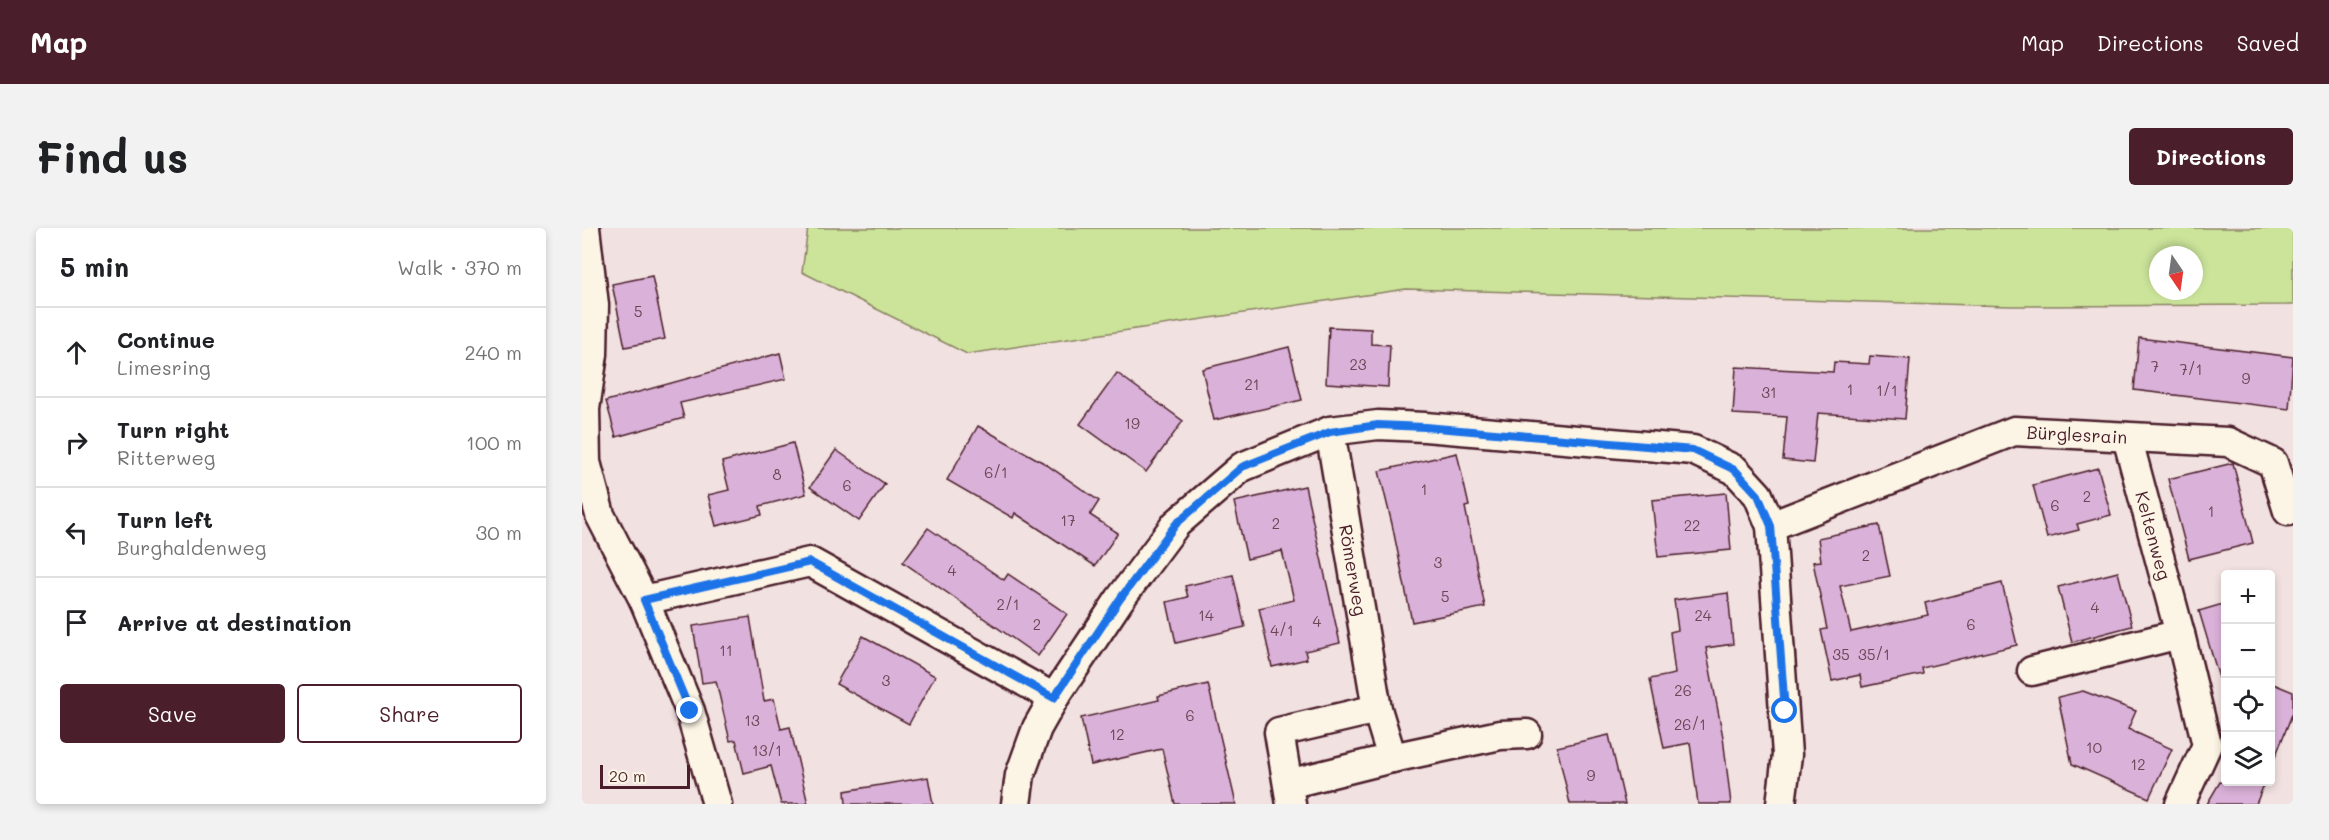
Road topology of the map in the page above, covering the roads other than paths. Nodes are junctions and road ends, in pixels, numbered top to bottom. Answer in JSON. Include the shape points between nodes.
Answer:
{"nodes":[{"id":1,"x":585,"y":228,"type":"edge"},
{"id":2,"x":586,"y":375,"type":"edge"},
{"id":3,"x":1330,"y":432,"type":"junction"},
{"id":4,"x":2127,"y":437,"type":"junction"},
{"id":5,"x":2288,"y":511,"type":"dead end"},
{"id":6,"x":1771,"y":526,"type":"junction"},
{"id":7,"x":644,"y":600,"type":"junction"},
{"id":8,"x":2180,"y":634,"type":"junction"},
{"id":9,"x":2032,"y":671,"type":"dead end"},
{"id":10,"x":1054,"y":698,"type":"junction"},
{"id":11,"x":1377,"y":709,"type":"junction"},
{"id":12,"x":1527,"y":734,"type":"dead end"},
{"id":13,"x":1392,"y":758,"type":"junction"},
{"id":14,"x":1290,"y":794,"type":"edge"},
{"id":15,"x":717,"y":804,"type":"edge"},
{"id":16,"x":1016,"y":804,"type":"edge"},
{"id":17,"x":1781,"y":804,"type":"edge"},
{"id":18,"x":2180,"y":804,"type":"edge"}],
"edges":[{"from":1,"to":2,"type":"street","via":[[594,305],[593,354]]},
{"from":2,"to":7,"type":"street","via":[[586,462],[600,515]]},
{"from":3,"to":6,"type":"street","via":[[1378,425],[1425,427],[1693,450],[1735,470],[1758,495]]},
{"from":3,"to":10,"type":"street","via":[[1242,467],[1176,524]]},
{"from":3,"to":11,"type":"street","name":"Römerweg"},
{"from":4,"to":5,"type":"street","name":"Bürglesrain","via":[[2228,442],[2273,463]]},
{"from":4,"to":6,"type":"street","name":"Bürglesrain","via":[[2014,431]]},
{"from":4,"to":8,"type":"street","name":"Keltenweg"},
{"from":6,"to":17,"type":"street","via":[[1787,755]]},
{"from":7,"to":10,"type":"street","via":[[810,562]]},
{"from":7,"to":15,"type":"street","via":[[690,711]]},
{"from":8,"to":9,"type":"street"},
{"from":8,"to":18,"type":"street","name":"Keltenweg","via":[[2206,745]]},
{"from":10,"to":16,"type":"street","via":[[1037,728],[1020,775]]},
{"from":11,"to":13,"type":"street","name":"Römerweg"},
{"from":11,"to":14,"type":"street","via":[[1279,732]]},
{"from":12,"to":13,"type":"street","via":[[1500,735]]},
{"from":13,"to":14,"type":"street"}]}
